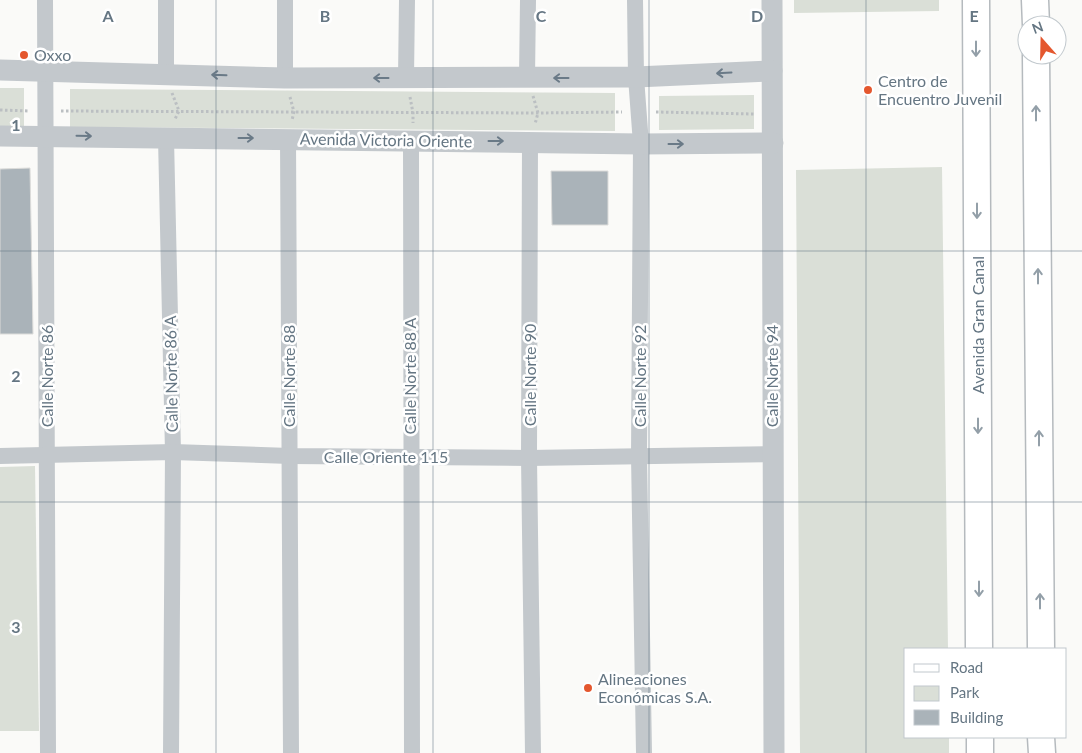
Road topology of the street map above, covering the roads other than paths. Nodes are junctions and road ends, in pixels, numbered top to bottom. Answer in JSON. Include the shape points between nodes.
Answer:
{"nodes":[{"id":1,"x":45,"y":0,"type":"edge"},
{"id":2,"x":166,"y":0,"type":"edge"},
{"id":3,"x":286,"y":0,"type":"edge"},
{"id":4,"x":407,"y":0,"type":"edge"},
{"id":5,"x":528,"y":0,"type":"edge"},
{"id":6,"x":635,"y":0,"type":"edge"},
{"id":7,"x":772,"y":0,"type":"edge"},
{"id":8,"x":976,"y":0,"type":"edge"},
{"id":9,"x":1035,"y":0,"type":"edge"},
{"id":10,"x":1036,"y":15,"type":"edge"},
{"id":11,"x":1036,"y":65,"type":"edge"},
{"id":12,"x":0,"y":70,"type":"edge"},
{"id":13,"x":45,"y":70,"type":"junction"},
{"id":14,"x":772,"y":71,"type":"junction"},
{"id":15,"x":166,"y":74,"type":"junction"},
{"id":16,"x":636,"y":77,"type":"junction"},
{"id":17,"x":285,"y":78,"type":"junction"},
{"id":18,"x":406,"y":78,"type":"junction"},
{"id":19,"x":527,"y":78,"type":"junction"},
{"id":20,"x":0,"y":136,"type":"edge"},
{"id":21,"x":45,"y":136,"type":"junction"},
{"id":22,"x":166,"y":138,"type":"junction"},
{"id":23,"x":288,"y":138,"type":"junction"},
{"id":24,"x":411,"y":141,"type":"junction"},
{"id":25,"x":530,"y":141,"type":"junction"},
{"id":26,"x":773,"y":143,"type":"junction"},
{"id":27,"x":641,"y":144,"type":"junction"},
{"id":28,"x":173,"y":452,"type":"junction"},
{"id":29,"x":772,"y":454,"type":"junction"},
{"id":30,"x":0,"y":456,"type":"edge"},
{"id":31,"x":47,"y":456,"type":"junction"},
{"id":32,"x":290,"y":456,"type":"junction"},
{"id":33,"x":639,"y":456,"type":"junction"},
{"id":34,"x":410,"y":457,"type":"junction"},
{"id":35,"x":529,"y":458,"type":"junction"},
{"id":36,"x":979,"y":648,"type":"edge"},
{"id":37,"x":1041,"y":648,"type":"edge"},
{"id":38,"x":980,"y":738,"type":"edge"},
{"id":39,"x":1041,"y":738,"type":"edge"},
{"id":40,"x":48,"y":753,"type":"edge"},
{"id":41,"x":171,"y":753,"type":"edge"},
{"id":42,"x":291,"y":753,"type":"edge"},
{"id":43,"x":412,"y":753,"type":"edge"},
{"id":44,"x":533,"y":753,"type":"edge"},
{"id":45,"x":644,"y":753,"type":"edge"},
{"id":46,"x":774,"y":753,"type":"edge"},
{"id":47,"x":980,"y":753,"type":"edge"},
{"id":48,"x":1042,"y":753,"type":"edge"}],
"edges":[{"from":1,"to":13,"type":"street","name":"Calle Norte 86"},
{"from":2,"to":15,"type":"street"},
{"from":3,"to":17,"type":"street"},
{"from":4,"to":18,"type":"street"},
{"from":5,"to":19,"type":"street"},
{"from":6,"to":16,"type":"street","name":"Calle Norte 92"},
{"from":7,"to":14,"type":"street","name":"Calle Norte 94"},
{"from":8,"to":36,"type":"main road","name":"Avenida Gran Canal","one_way":true},
{"from":9,"to":10,"type":"main road"},
{"from":37,"to":11,"type":"main road","one_way":true},
{"from":12,"to":13,"type":"street"},
{"from":13,"to":15,"type":"street"},
{"from":13,"to":21,"type":"street","name":"Calle Norte 86"},
{"from":14,"to":16,"type":"street","one_way":true},
{"from":14,"to":26,"type":"street","name":"Calle Norte 94"},
{"from":17,"to":15,"type":"street","one_way":true},
{"from":16,"to":19,"type":"street","one_way":true},
{"from":16,"to":27,"type":"street","name":"Calle Norte 92"},
{"from":18,"to":17,"type":"street","one_way":true},
{"from":18,"to":19,"type":"street"},
{"from":20,"to":21,"type":"street","name":"Avenida Victoria Oriente"},
{"from":21,"to":22,"type":"street","name":"Avenida Victoria Oriente","one_way":true},
{"from":21,"to":31,"type":"street","name":"Calle Norte 86"},
{"from":22,"to":23,"type":"street","name":"Avenida Victoria Oriente","one_way":true},
{"from":22,"to":28,"type":"street","name":"Calle Norte 86 A"},
{"from":23,"to":24,"type":"street","name":"Avenida Victoria Oriente"},
{"from":23,"to":32,"type":"street","name":"Calle Norte 88"},
{"from":24,"to":25,"type":"street","name":"Avenida Victoria Oriente","one_way":true},
{"from":24,"to":34,"type":"street","name":"Calle Norte 88 A"},
{"from":25,"to":27,"type":"street","name":"Avenida Victoria Oriente"},
{"from":25,"to":35,"type":"street","name":"Calle Norte 90"},
{"from":27,"to":26,"type":"street","name":"Avenida Victoria Oriente","one_way":true},
{"from":26,"to":29,"type":"street","name":"Calle Norte 94"},
{"from":27,"to":33,"type":"street","name":"Calle Norte 92"},
{"from":28,"to":31,"type":"street","name":"Calle Oriente 115"},
{"from":28,"to":32,"type":"street","name":"Calle Oriente 115"},
{"from":28,"to":41,"type":"street","name":"Calle Norte 86 A"},
{"from":29,"to":33,"type":"street","name":"Calle Oriente 115"},
{"from":29,"to":46,"type":"street","name":"Calle Norte 94"},
{"from":30,"to":31,"type":"street","name":"Calle Oriente 115"},
{"from":31,"to":40,"type":"street","name":"Calle Norte 86"},
{"from":32,"to":34,"type":"street","name":"Calle Oriente 115"},
{"from":32,"to":42,"type":"street","name":"Calle Norte 88"},
{"from":33,"to":35,"type":"street","name":"Calle Oriente 115"},
{"from":33,"to":45,"type":"street","name":"Calle Norte 92"},
{"from":34,"to":35,"type":"street","name":"Calle Oriente 115"},
{"from":34,"to":43,"type":"street","name":"Calle Norte 88 A"},
{"from":35,"to":44,"type":"street","name":"Calle Norte 90"},
{"from":38,"to":47,"type":"main road"},
{"from":39,"to":48,"type":"main road"}]}
